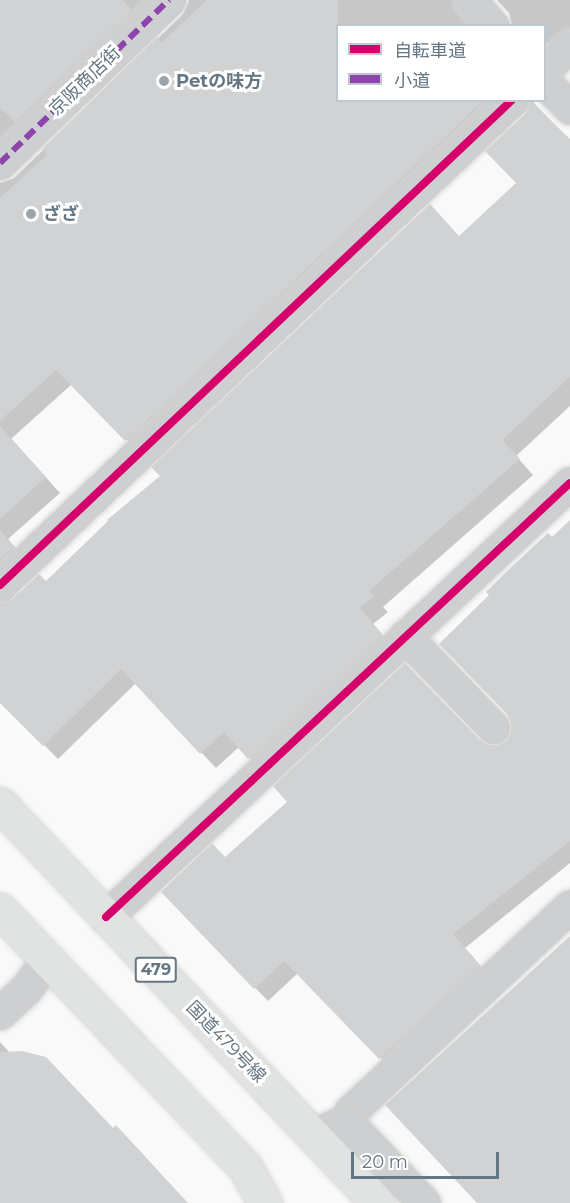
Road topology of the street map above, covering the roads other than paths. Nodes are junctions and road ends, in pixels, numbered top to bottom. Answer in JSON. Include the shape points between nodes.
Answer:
{"nodes":[{"id":1,"x":169,"y":0,"type":"edge"},
{"id":2,"x":470,"y":0,"type":"edge"},
{"id":3,"x":491,"y":24,"type":"edge"},
{"id":4,"x":570,"y":46,"type":"edge"},
{"id":5,"x":546,"y":68,"type":"edge"},
{"id":6,"x":546,"y":83,"type":"edge"},
{"id":7,"x":510,"y":102,"type":"edge"},
{"id":8,"x":570,"y":108,"type":"edge"},
{"id":9,"x":3,"y":155,"type":"edge"},
{"id":10,"x":570,"y":483,"type":"edge"},
{"id":11,"x":0,"y":585,"type":"edge"},
{"id":12,"x":405,"y":636,"type":"junction"},
{"id":13,"x":493,"y":727,"type":"dead end"},
{"id":14,"x":0,"y":804,"type":"edge"},
{"id":15,"x":570,"y":906,"type":"edge"},
{"id":16,"x":0,"y":910,"type":"edge"},
{"id":17,"x":106,"y":917,"type":"junction"},
{"id":18,"x":47,"y":960,"type":"junction"},
{"id":19,"x":0,"y":1013,"type":"edge"},
{"id":20,"x":346,"y":1121,"type":"junction"},
{"id":21,"x":314,"y":1134,"type":"junction"},
{"id":22,"x":266,"y":1203,"type":"edge"},
{"id":23,"x":377,"y":1203,"type":"edge"},
{"id":24,"x":424,"y":1203,"type":"edge"}],
"edges":[{"from":1,"to":9,"type":"street","name":"京阪商店街"},
{"from":2,"to":3,"type":"street"},
{"from":4,"to":5,"type":"street"},
{"from":6,"to":8,"type":"street"},
{"from":7,"to":11,"type":"street"},
{"from":10,"to":12,"type":"street"},
{"from":12,"to":13,"type":"street"},
{"from":12,"to":17,"type":"street"},
{"from":14,"to":17,"type":"highway","name":"国道479号線","number":"479"},
{"from":15,"to":20,"type":"street","via":[[350,1112]]},
{"from":16,"to":18,"type":"highway"},
{"from":17,"to":21,"type":"highway","name":"国道479号線","number":"479"},
{"from":18,"to":19,"type":"street","via":[[26,989]]},
{"from":18,"to":22,"type":"highway","via":[[245,1167]]},
{"from":20,"to":21,"type":"street"},
{"from":20,"to":24,"type":"street"},
{"from":21,"to":23,"type":"highway","name":"国道479号線","number":"479"}]}
